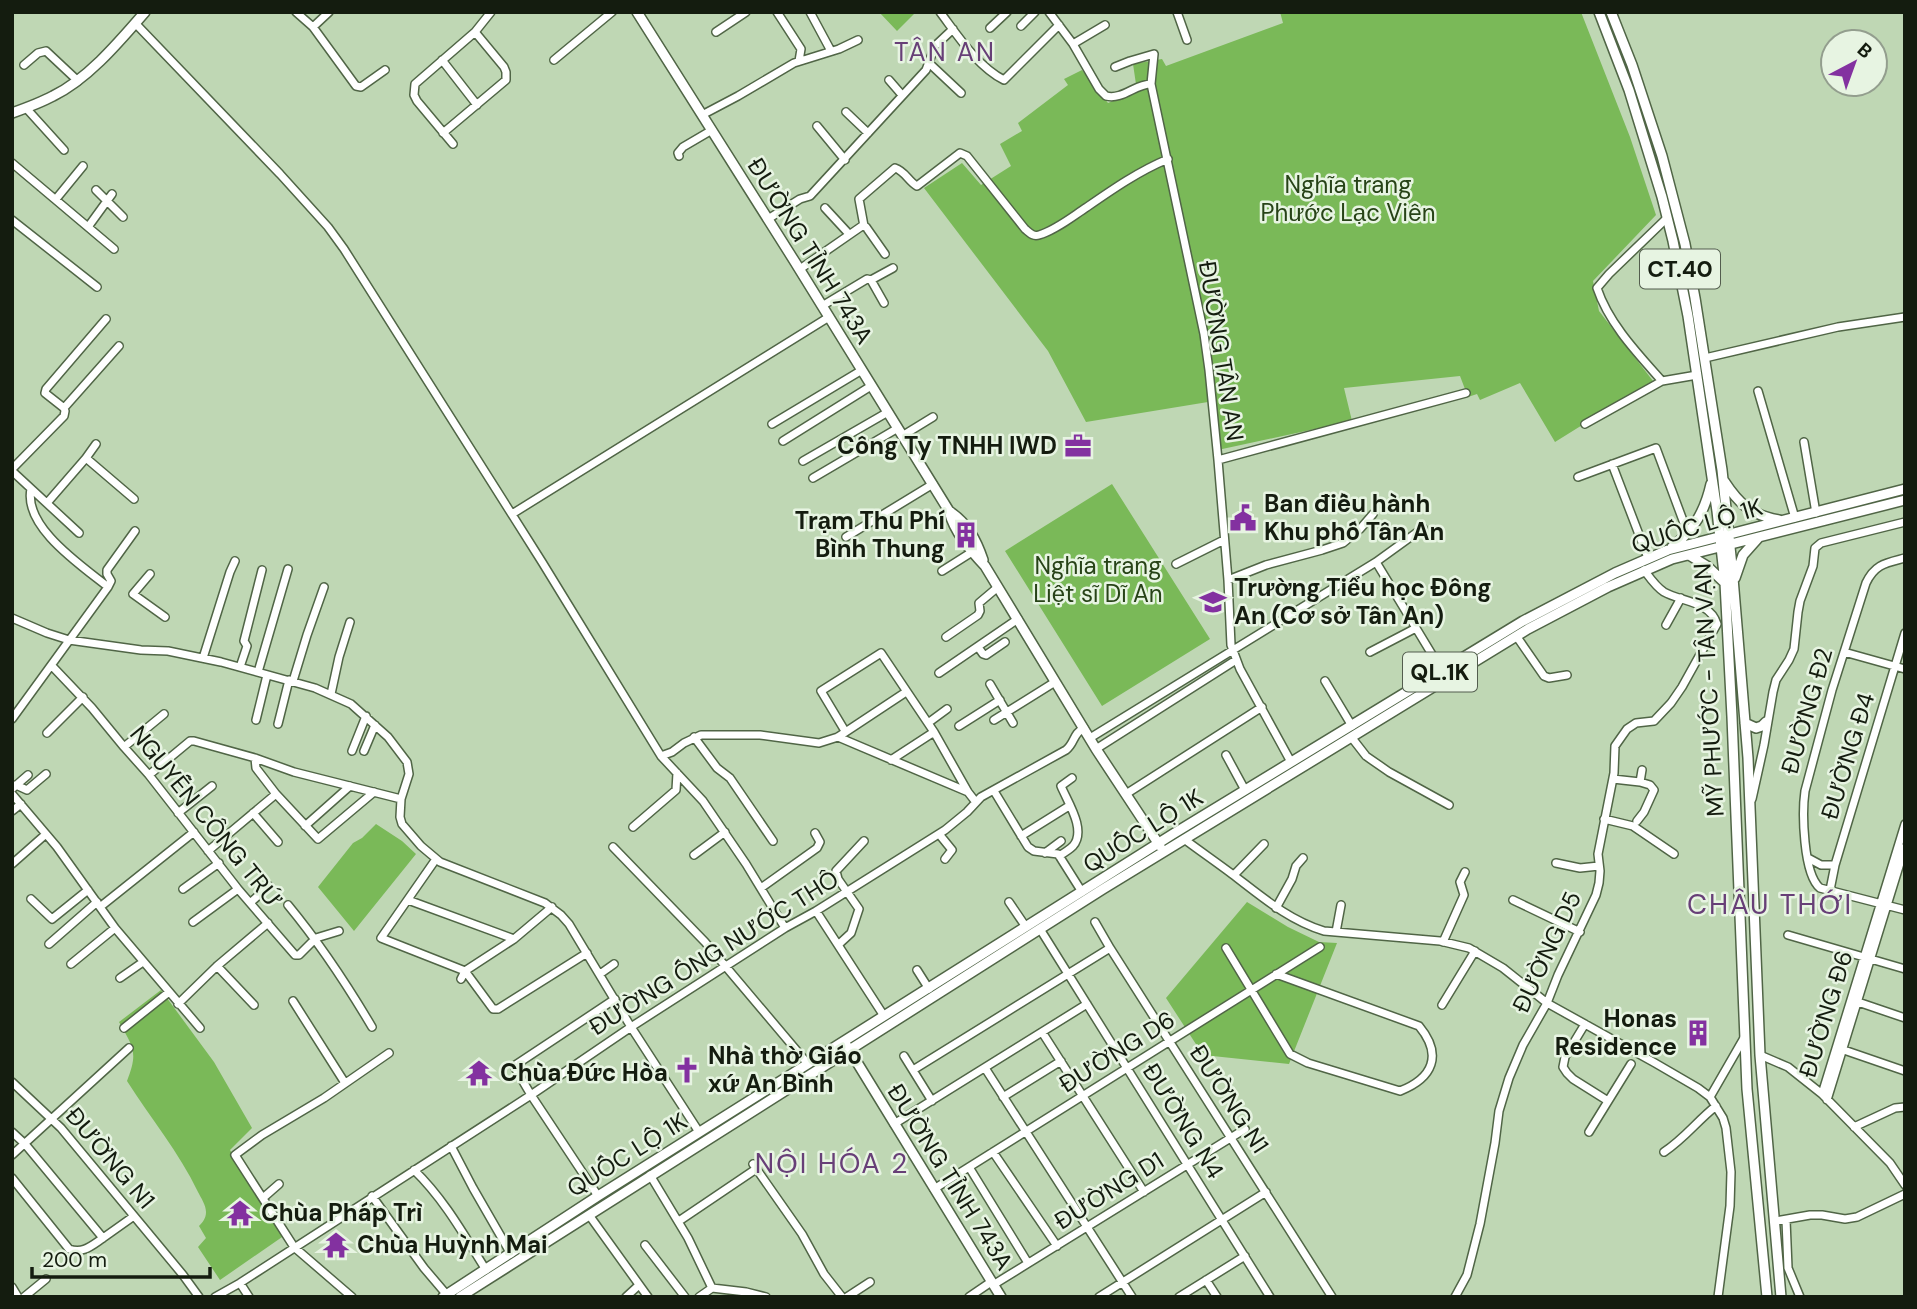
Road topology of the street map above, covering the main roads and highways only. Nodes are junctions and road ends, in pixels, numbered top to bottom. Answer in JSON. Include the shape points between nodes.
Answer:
{"nodes":[{"id":1,"x":145,"y":12,"type":"edge"},
{"id":2,"x":637,"y":12,"type":"edge"},
{"id":3,"x":1599,"y":12,"type":"edge"},
{"id":4,"x":1611,"y":12,"type":"edge"},
{"id":5,"x":12,"y":113,"type":"edge"},
{"id":6,"x":1712,"y":478,"type":"junction"},
{"id":7,"x":1723,"y":478,"type":"junction"},
{"id":8,"x":1905,"y":489,"type":"edge"},
{"id":9,"x":1905,"y":500,"type":"edge"},
{"id":10,"x":949,"y":511,"type":"junction"},
{"id":11,"x":1784,"y":521,"type":"junction"},
{"id":12,"x":1759,"y":537,"type":"junction"},
{"id":13,"x":1725,"y":540,"type":"junction"},
{"id":14,"x":1668,"y":550,"type":"junction"},
{"id":15,"x":1689,"y":555,"type":"junction"},
{"id":16,"x":985,"y":566,"type":"junction"},
{"id":17,"x":1729,"y":583,"type":"junction"},
{"id":18,"x":1766,"y":722,"type":"road end"},
{"id":19,"x":1745,"y":723,"type":"junction"},
{"id":20,"x":1294,"y":767,"type":"junction"},
{"id":21,"x":1173,"y":834,"type":"junction"},
{"id":22,"x":1184,"y":839,"type":"junction"},
{"id":23,"x":1161,"y":848,"type":"junction"},
{"id":24,"x":844,"y":1042,"type":"junction"},
{"id":25,"x":849,"y":1051,"type":"junction"},
{"id":26,"x":1745,"y":1053,"type":"junction"},
{"id":27,"x":1760,"y":1055,"type":"junction"},
{"id":28,"x":699,"y":1132,"type":"junction"},
{"id":29,"x":705,"y":1141,"type":"junction"},
{"id":30,"x":445,"y":1296,"type":"edge"},
{"id":31,"x":460,"y":1297,"type":"edge"},
{"id":32,"x":1001,"y":1297,"type":"edge"},
{"id":33,"x":1766,"y":1297,"type":"edge"},
{"id":34,"x":1781,"y":1297,"type":"edge"}],
"edges":[{"from":1,"to":5,"type":"main road","via":[[78,81]]},
{"from":2,"to":10,"type":"main road","name":"ĐƯỜNG TỈNH 743A"},
{"from":3,"to":6,"type":"main road","name":"MỸ PHƯỚC - TÂN VẠN","number":"CT.40","via":[[1629,90],[1667,218],[1683,285]]},
{"from":4,"to":7,"type":"main road","name":"MỸ PHƯỚC - TÂN VẠN","number":"CT.40","via":[[1662,156],[1685,244]]},
{"from":6,"to":13,"type":"main road","name":"MỸ PHƯỚC - TÂN VẠN","number":"CT.40"},
{"from":6,"to":14,"type":"main road","via":[[1704,506],[1688,534]]},
{"from":7,"to":11,"type":"main road","via":[[1746,508]]},
{"from":7,"to":13,"type":"main road","name":"MỸ PHƯỚC - TÂN VẠN","number":"CT.40"},
{"from":8,"to":11,"type":"main road","name":"QUỐC LỘ 1K","number":"QL.1K"},
{"from":9,"to":12,"type":"main road","name":"QUỐC LỘ 1K","number":"QL.1K"},
{"from":10,"to":16,"type":"main road","name":"ĐƯỜNG TỈNH 743A"},
{"from":10,"to":16,"type":"main road","name":"ĐƯỜNG TỈNH 743A","via":[[961,519],[976,541]]},
{"from":11,"to":13,"type":"main road","name":"QUỐC LỘ 1K","number":"QL.1K"},
{"from":12,"to":13,"type":"main road","name":"QUỐC LỘ 1K","number":"QL.1K"},
{"from":12,"to":17,"type":"main road","via":[[1743,555]]},
{"from":13,"to":14,"type":"main road","name":"QUỐC LỘ 1K","number":"QL.1K"},
{"from":13,"to":15,"type":"main road","name":"QUỐC LỘ 1K","number":"QL.1K"},
{"from":13,"to":17,"type":"main road","name":"MỸ PHƯỚC - TÂN VẠN","number":"CT.40"},
{"from":14,"to":20,"type":"main road","name":"QUỐC LỘ 1K","number":"QL.1K","via":[[1523,621]]},
{"from":15,"to":17,"type":"main road"},
{"from":15,"to":20,"type":"main road","name":"QUỐC LỘ 1K","number":"QL.1K","via":[[1608,587],[1352,738]]},
{"from":16,"to":23,"type":"main road","name":"ĐƯỜNG TỈNH 743A"},
{"from":17,"to":19,"type":"main road","name":"MỸ PHƯỚC - TÂN VẠN","number":"CT.40"},
{"from":17,"to":26,"type":"main road","name":"MỸ PHƯỚC - TÂN VẠN","number":"CT.40","via":[[1726,633]]},
{"from":18,"to":19,"type":"main road","via":[[1756,728]]},
{"from":19,"to":27,"type":"main road","name":"MỸ PHƯỚC - TÂN VẠN","number":"CT.40"},
{"from":20,"to":21,"type":"main road","name":"QUỐC LỘ 1K","number":"QL.1K","via":[[1245,790]]},
{"from":20,"to":22,"type":"main road","name":"QUỐC LỘ 1K","number":"QL.1K"},
{"from":21,"to":22,"type":"main road"},
{"from":21,"to":23,"type":"main road","name":"QUỐC LỘ 1K","number":"QL.1K"},
{"from":22,"to":23,"type":"main road","name":"QUỐC LỘ 1K","number":"QL.1K"},
{"from":23,"to":24,"type":"main road","name":"QUỐC LỘ 1K","number":"QL.1K","via":[[1082,892]]},
{"from":23,"to":25,"type":"main road","name":"QUỐC LỘ 1K","number":"QL.1K"},
{"from":24,"to":25,"type":"main road","name":"ĐƯỜNG TỈNH 743A"},
{"from":24,"to":28,"type":"main road","name":"QUỐC LỘ 1K","number":"QL.1K"},
{"from":25,"to":29,"type":"main road","name":"QUỐC LỘ 1K","number":"QL.1K"},
{"from":25,"to":32,"type":"main road","name":"ĐƯỜNG TỈNH 743A"},
{"from":26,"to":27,"type":"main road"},
{"from":26,"to":33,"type":"main road","name":"MỸ PHƯỚC - TÂN VẠN","number":"CT.40"},
{"from":27,"to":34,"type":"main road","name":"MỸ PHƯỚC - TÂN VẠN","number":"CT.40","via":[[1781,1220]]},
{"from":28,"to":29,"type":"main road"},
{"from":28,"to":30,"type":"main road","name":"QUỐC LỘ 1K","number":"QL.1K"},
{"from":29,"to":31,"type":"main road","name":"QUỐC LỘ 1K","number":"QL.1K"}]}
